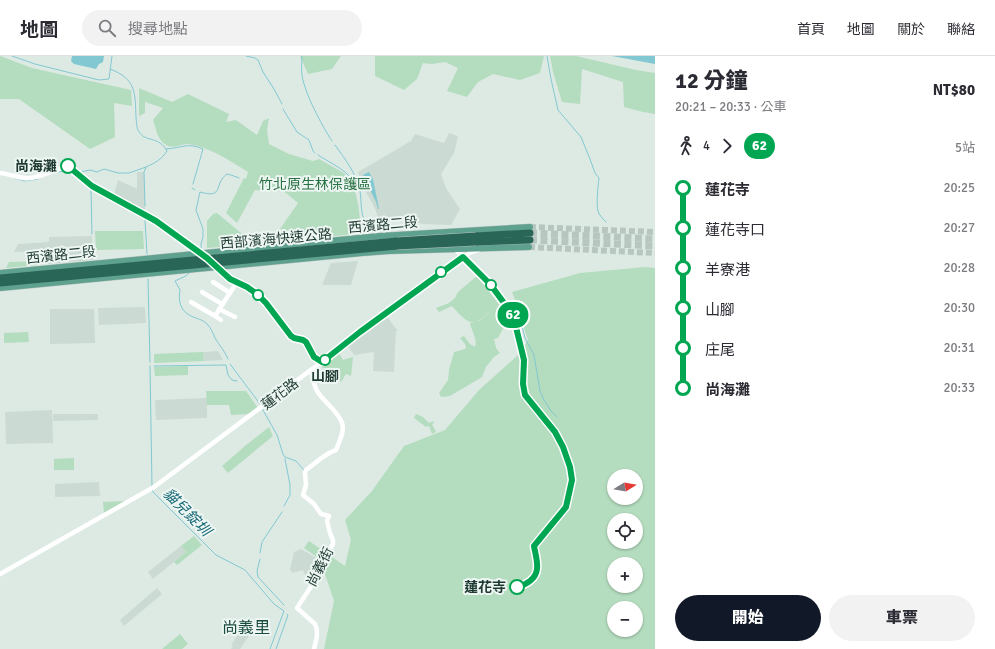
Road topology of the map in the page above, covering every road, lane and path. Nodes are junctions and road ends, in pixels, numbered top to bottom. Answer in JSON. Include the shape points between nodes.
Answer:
{"nodes":[{"id":1,"x":0,"y":173,"type":"edge"},
{"id":2,"x":453,"y":232,"type":"junction"},
{"id":3,"x":530,"y":237,"type":"junction"},
{"id":4,"x":485,"y":248,"type":"junction"},
{"id":5,"x":455,"y":249,"type":"junction"},
{"id":6,"x":463,"y":257,"type":"junction"},
{"id":7,"x":209,"y":261,"type":"junction"},
{"id":8,"x":453,"y":264,"type":"junction"},
{"id":9,"x":0,"y":273,"type":"edge"},
{"id":10,"x":0,"y":278,"type":"edge"},
{"id":11,"x":213,"y":282,"type":"dead end"},
{"id":12,"x":237,"y":282,"type":"junction"},
{"id":13,"x":0,"y":283,"type":"edge"},
{"id":14,"x":0,"y":288,"type":"edge"},
{"id":15,"x":202,"y":292,"type":"dead end"},
{"id":16,"x":230,"y":293,"type":"junction"},
{"id":17,"x":191,"y":302,"type":"dead end"},
{"id":18,"x":221,"y":307,"type":"junction"},
{"id":19,"x":215,"y":316,"type":"junction"},
{"id":20,"x":235,"y":317,"type":"dead end"},
{"id":21,"x":221,"y":320,"type":"dead end"},
{"id":22,"x":322,"y":362,"type":"junction"},
{"id":23,"x":311,"y":370,"type":"junction"},
{"id":24,"x":534,"y":546,"type":"dead end"},
{"id":25,"x":0,"y":574,"type":"edge"},
{"id":26,"x":314,"y":649,"type":"edge"}],
"edges":[{"from":1,"to":7,"type":"street","via":[[32,178],[67,166],[92,186],[156,221]]},
{"from":2,"to":3,"type":"main road","name":"西濱路二段"},
{"from":2,"to":5,"type":"street"},
{"from":2,"to":7,"type":"main road","name":"西濱路二段","via":[[380,236]]},
{"from":3,"to":4,"type":"main road","name":"西濱路二段"},
{"from":3,"to":7,"type":"highway","name":"西部濱海快速公路","bridge":true,"via":[[397,243]]},
{"from":4,"to":5,"type":"main road","name":"西濱路二段"},
{"from":4,"to":6,"type":"street","name":"蓮花路"},
{"from":5,"to":6,"type":"street"},
{"from":5,"to":7,"type":"main road","name":"西濱路二段"},
{"from":5,"to":8,"type":"street"},
{"from":6,"to":8,"type":"street","name":"蓮花路"},
{"from":6,"to":24,"type":"street","via":[[490,284],[513,315],[524,360],[525,395],[555,432],[570,467],[572,480],[566,507]]},
{"from":7,"to":9,"type":"main road","name":"西濱路二段"},
{"from":7,"to":10,"type":"highway","name":"西部濱海快速公路"},
{"from":7,"to":12,"type":"street"},
{"from":7,"to":13,"type":"highway","name":"西部濱海快速公路"},
{"from":7,"to":14,"type":"main road","name":"西濱路二段"},
{"from":8,"to":22,"type":"street","name":"蓮花路"},
{"from":11,"to":16,"type":"street"},
{"from":12,"to":16,"type":"street"},
{"from":12,"to":22,"type":"street","via":[[261,298],[291,336],[306,342],[314,357]]},
{"from":15,"to":18,"type":"street"},
{"from":16,"to":18,"type":"street"},
{"from":17,"to":19,"type":"street"},
{"from":18,"to":19,"type":"street"},
{"from":18,"to":20,"type":"street"},
{"from":19,"to":21,"type":"street"},
{"from":22,"to":23,"type":"street","name":"蓮花路"},
{"from":23,"to":25,"type":"street","name":"蓮花路","via":[[152,488]]},
{"from":23,"to":26,"type":"street","name":"尚義街","via":[[318,392],[337,414],[343,426],[336,450],[329,452],[305,473],[306,485],[303,495],[321,514],[329,516],[328,528],[333,540],[317,579],[297,608],[317,627]]}]}
